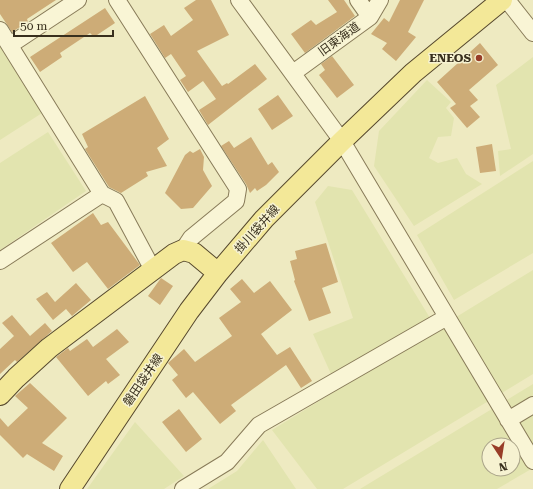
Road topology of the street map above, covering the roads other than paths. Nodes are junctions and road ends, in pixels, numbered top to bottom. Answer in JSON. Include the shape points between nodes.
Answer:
{"nodes":[{"id":1,"x":78,"y":0,"type":"edge"},
{"id":2,"x":117,"y":0,"type":"edge"},
{"id":3,"x":239,"y":0,"type":"edge"},
{"id":4,"x":358,"y":0,"type":"edge"},
{"id":5,"x":380,"y":0,"type":"edge"},
{"id":6,"x":502,"y":0,"type":"edge"},
{"id":7,"x":507,"y":0,"type":"edge"},
{"id":8,"x":370,"y":17,"type":"junction"},
{"id":9,"x":0,"y":30,"type":"edge"},
{"id":10,"x":533,"y":33,"type":"edge"},
{"id":11,"x":10,"y":45,"type":"junction"},
{"id":12,"x":293,"y":74,"type":"junction"},
{"id":13,"x":342,"y":141,"type":"junction"},
{"id":14,"x":102,"y":194,"type":"junction"},
{"id":15,"x":183,"y":250,"type":"junction"},
{"id":16,"x":0,"y":261,"type":"edge"},
{"id":17,"x":153,"y":270,"type":"junction"},
{"id":18,"x":218,"y":273,"type":"junction"},
{"id":19,"x":447,"y":317,"type":"junction"},
{"id":20,"x":0,"y":395,"type":"edge"},
{"id":21,"x":533,"y":405,"type":"edge"},
{"id":22,"x":508,"y":420,"type":"junction"},
{"id":23,"x":533,"y":461,"type":"edge"},
{"id":24,"x":70,"y":489,"type":"edge"},
{"id":25,"x":183,"y":489,"type":"edge"}],
"edges":[{"from":1,"to":11,"type":"street"},
{"from":2,"to":15,"type":"street","via":[[238,189],[236,201],[191,238]]},
{"from":3,"to":12,"type":"street"},
{"from":4,"to":8,"type":"street"},
{"from":5,"to":8,"type":"street","name":"旧東海道"},
{"from":6,"to":13,"type":"main road","name":"掛川袋井線","via":[[413,73]]},
{"from":7,"to":10,"type":"street"},
{"from":8,"to":12,"type":"street","name":"旧東海道"},
{"from":9,"to":11,"type":"street"},
{"from":11,"to":14,"type":"street"},
{"from":12,"to":13,"type":"street"},
{"from":13,"to":18,"type":"main road","name":"掛川袋井線","via":[[264,219]]},
{"from":13,"to":19,"type":"street"},
{"from":14,"to":16,"type":"street"},
{"from":14,"to":17,"type":"street","via":[[116,201]]},
{"from":15,"to":17,"type":"main road"},
{"from":15,"to":18,"type":"main road","via":[[194,253]]},
{"from":17,"to":20,"type":"main road","via":[[49,348]]},
{"from":18,"to":24,"type":"main road","name":"磐田袋井線","via":[[189,311]]},
{"from":19,"to":22,"type":"street"},
{"from":19,"to":25,"type":"street","via":[[259,425],[227,462]]},
{"from":21,"to":22,"type":"street"},
{"from":22,"to":23,"type":"street"}]}
